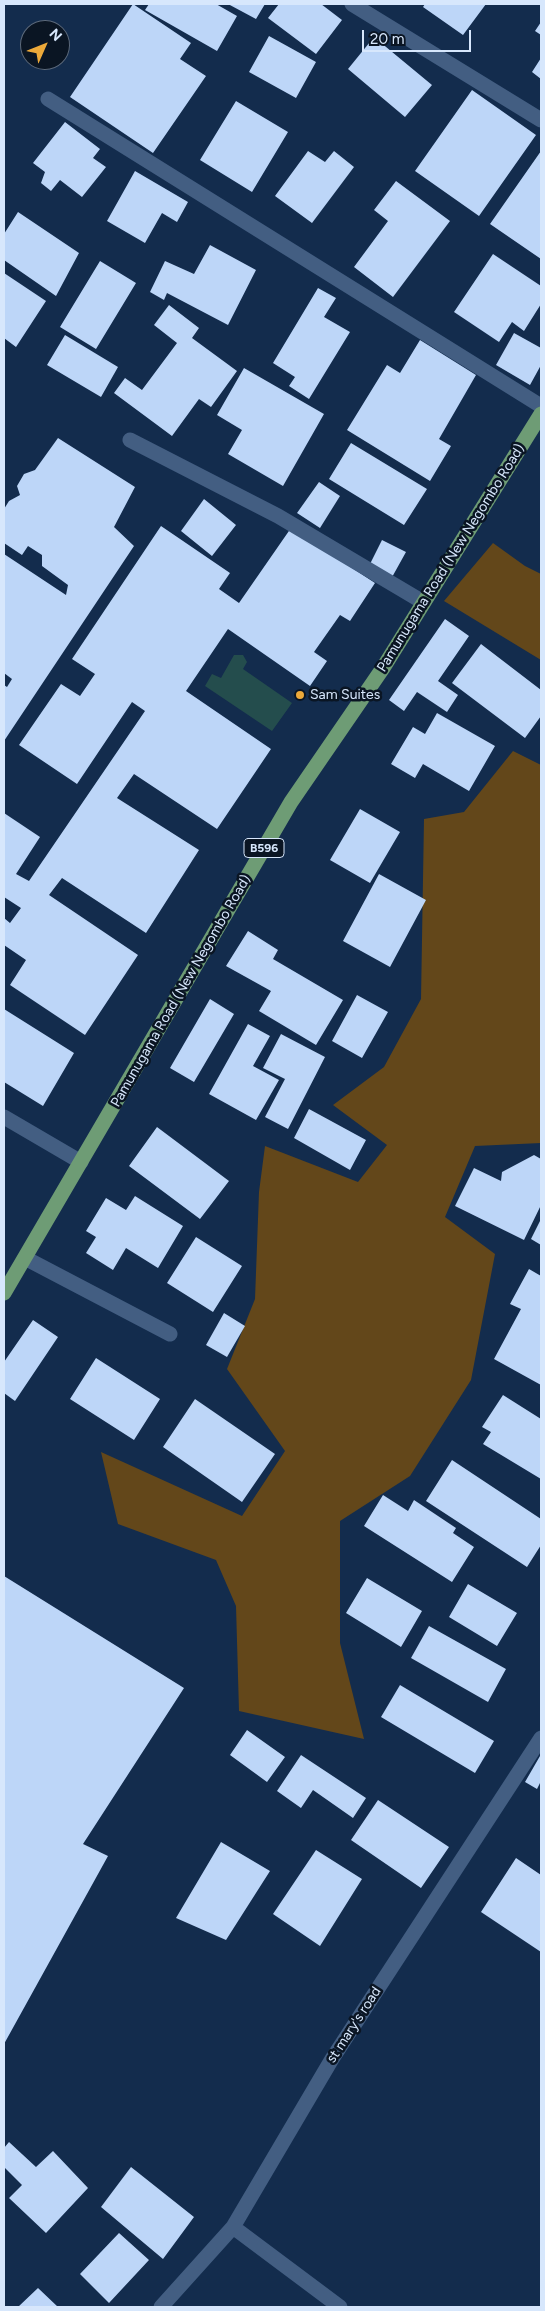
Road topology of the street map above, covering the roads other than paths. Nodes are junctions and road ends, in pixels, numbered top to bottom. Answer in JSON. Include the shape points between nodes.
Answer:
{"nodes":[{"id":1,"x":352,"y":4,"type":"edge"},
{"id":2,"x":48,"y":98,"type":"dead end"},
{"id":3,"x":541,"y":120,"type":"edge"},
{"id":4,"x":541,"y":406,"type":"edge"},
{"id":5,"x":541,"y":414,"type":"edge"},
{"id":6,"x":130,"y":440,"type":"dead end"},
{"id":7,"x":424,"y":602,"type":"junction"},
{"id":8,"x":4,"y":1117,"type":"edge"},
{"id":9,"x":80,"y":1162,"type":"junction"},
{"id":10,"x":24,"y":1258,"type":"junction"},
{"id":11,"x":4,"y":1293,"type":"edge"},
{"id":12,"x":170,"y":1334,"type":"dead end"},
{"id":13,"x":541,"y":1738,"type":"edge"},
{"id":14,"x":233,"y":2227,"type":"junction"},
{"id":15,"x":161,"y":2307,"type":"edge"},
{"id":16,"x":340,"y":2307,"type":"edge"}],
"edges":[{"from":1,"to":3,"type":"street"},
{"from":2,"to":4,"type":"street"},
{"from":5,"to":7,"type":"main road","name":"Pamunugama Road (New Negombo Road)","number":"B596"},
{"from":6,"to":7,"type":"street","via":[[278,516]]},
{"from":7,"to":9,"type":"main road","name":"Pamunugama Road (New Negombo Road)","number":"B596","via":[[291,802]]},
{"from":8,"to":9,"type":"street"},
{"from":9,"to":10,"type":"main road","name":"Pamunugama Road (New Negombo Road)","number":"B596"},
{"from":10,"to":11,"type":"main road","name":"Pamunugama Road (New Negombo Road)","number":"B596"},
{"from":10,"to":12,"type":"street"},
{"from":13,"to":14,"type":"street","name":"st mary's road","via":[[332,2059]]},
{"from":14,"to":15,"type":"street","name":"st mary's road"},
{"from":14,"to":16,"type":"street"}]}
